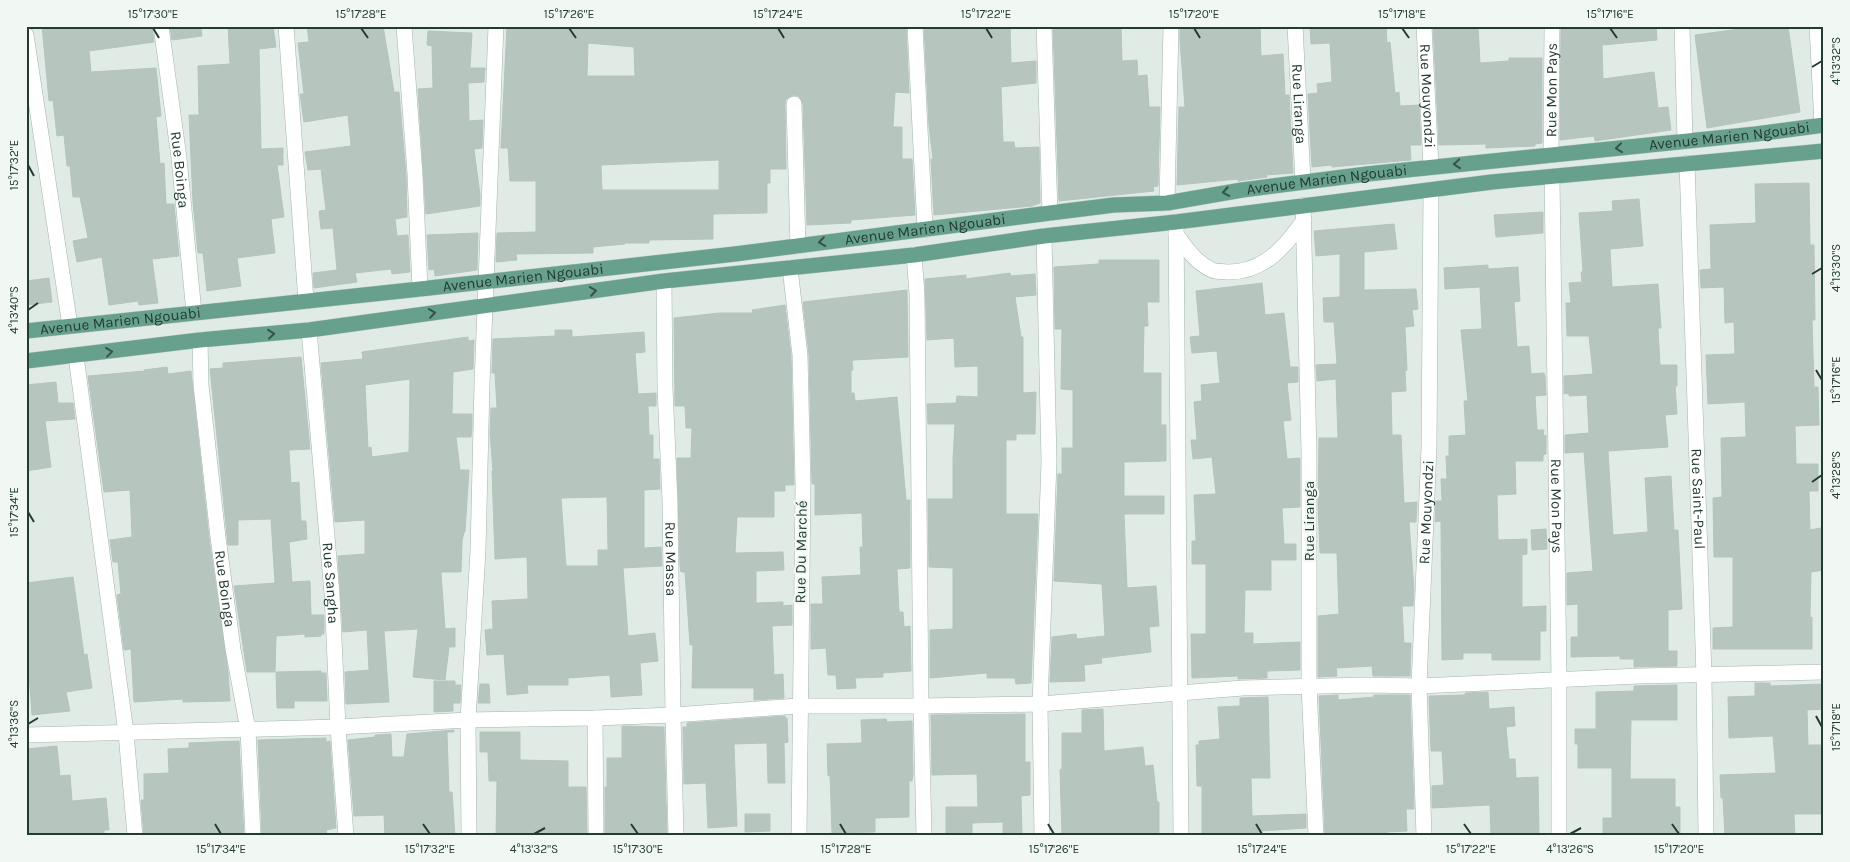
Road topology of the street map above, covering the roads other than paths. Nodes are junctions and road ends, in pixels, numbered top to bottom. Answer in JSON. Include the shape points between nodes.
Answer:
{"nodes":[{"id":1,"x":161,"y":26,"type":"edge"},
{"id":2,"x":286,"y":26,"type":"edge"},
{"id":3,"x":404,"y":26,"type":"edge"},
{"id":4,"x":496,"y":26,"type":"edge"},
{"id":5,"x":914,"y":26,"type":"edge"},
{"id":6,"x":1044,"y":26,"type":"edge"},
{"id":7,"x":1171,"y":26,"type":"edge"},
{"id":8,"x":1295,"y":26,"type":"edge"},
{"id":9,"x":1424,"y":26,"type":"edge"},
{"id":10,"x":1552,"y":26,"type":"edge"},
{"id":11,"x":1682,"y":26,"type":"edge"},
{"id":12,"x":1817,"y":26,"type":"edge"},
{"id":13,"x":26,"y":35,"type":"edge"},
{"id":14,"x":794,"y":104,"type":"dead end"},
{"id":15,"x":1823,"y":125,"type":"edge"},
{"id":16,"x":1685,"y":140,"type":"junction"},
{"id":17,"x":1824,"y":146,"type":"edge"},
{"id":18,"x":1824,"y":151,"type":"edge"},
{"id":19,"x":1551,"y":155,"type":"junction"},
{"id":20,"x":1687,"y":163,"type":"junction"},
{"id":21,"x":1431,"y":167,"type":"junction"},
{"id":22,"x":1552,"y":177,"type":"junction"},
{"id":23,"x":1303,"y":181,"type":"junction"},
{"id":24,"x":1432,"y":190,"type":"junction"},
{"id":25,"x":1167,"y":203,"type":"junction"},
{"id":26,"x":1050,"y":213,"type":"junction"},
{"id":27,"x":1304,"y":213,"type":"junction"},
{"id":28,"x":1176,"y":228,"type":"junction"},
{"id":29,"x":925,"y":230,"type":"junction"},
{"id":30,"x":1044,"y":236,"type":"junction"},
{"id":31,"x":798,"y":246,"type":"junction"},
{"id":32,"x":914,"y":255,"type":"junction"},
{"id":33,"x":790,"y":268,"type":"junction"},
{"id":34,"x":488,"y":281,"type":"junction"},
{"id":35,"x":664,"y":281,"type":"junction"},
{"id":36,"x":420,"y":290,"type":"junction"},
{"id":37,"x":306,"y":301,"type":"junction"},
{"id":38,"x":485,"y":305,"type":"junction"},
{"id":39,"x":194,"y":313,"type":"junction"},
{"id":40,"x":70,"y":326,"type":"junction"},
{"id":41,"x":309,"y":330,"type":"junction"},
{"id":42,"x":26,"y":331,"type":"edge"},
{"id":43,"x":200,"y":340,"type":"junction"},
{"id":44,"x":76,"y":356,"type":"junction"},
{"id":45,"x":26,"y":361,"type":"edge"},
{"id":46,"x":1824,"y":672,"type":"edge"},
{"id":47,"x":1704,"y":676,"type":"junction"},
{"id":48,"x":1559,"y":680,"type":"junction"},
{"id":49,"x":1309,"y":686,"type":"junction"},
{"id":50,"x":1419,"y":686,"type":"junction"},
{"id":51,"x":1180,"y":693,"type":"junction"},
{"id":52,"x":1040,"y":704,"type":"junction"},
{"id":53,"x":799,"y":706,"type":"junction"},
{"id":54,"x":921,"y":706,"type":"junction"},
{"id":55,"x":673,"y":715,"type":"junction"},
{"id":56,"x":595,"y":718,"type":"junction"},
{"id":57,"x":468,"y":720,"type":"junction"},
{"id":58,"x":338,"y":728,"type":"junction"},
{"id":59,"x":248,"y":730,"type":"junction"},
{"id":60,"x":126,"y":733,"type":"junction"},
{"id":61,"x":26,"y":735,"type":"edge"},
{"id":62,"x":136,"y":836,"type":"edge"},
{"id":63,"x":253,"y":836,"type":"edge"},
{"id":64,"x":346,"y":836,"type":"edge"},
{"id":65,"x":469,"y":836,"type":"edge"},
{"id":66,"x":596,"y":836,"type":"edge"},
{"id":67,"x":676,"y":836,"type":"edge"},
{"id":68,"x":799,"y":836,"type":"edge"},
{"id":69,"x":924,"y":836,"type":"edge"},
{"id":70,"x":1042,"y":836,"type":"edge"},
{"id":71,"x":1181,"y":836,"type":"edge"},
{"id":72,"x":1316,"y":836,"type":"edge"},
{"id":73,"x":1424,"y":836,"type":"edge"},
{"id":74,"x":1559,"y":836,"type":"edge"},
{"id":75,"x":1706,"y":836,"type":"edge"}],
"edges":[{"from":1,"to":39,"type":"street","name":"Rue Boinga"},
{"from":2,"to":37,"type":"street"},
{"from":3,"to":36,"type":"street"},
{"from":4,"to":34,"type":"street"},
{"from":5,"to":29,"type":"street"},
{"from":6,"to":26,"type":"street"},
{"from":7,"to":25,"type":"street"},
{"from":8,"to":23,"type":"street","name":"Rue Liranga"},
{"from":9,"to":21,"type":"street","name":"Rue Mouyondzi"},
{"from":10,"to":19,"type":"street","name":"Rue Mon Pays"},
{"from":11,"to":16,"type":"street"},
{"from":12,"to":15,"type":"street"},
{"from":13,"to":40,"type":"street"},
{"from":14,"to":31,"type":"street"},
{"from":15,"to":16,"type":"main road","name":"Avenue Marien Ngouabi"},
{"from":15,"to":17,"type":"main road"},
{"from":16,"to":19,"type":"main road","name":"Avenue Marien Ngouabi","one_way":true},
{"from":18,"to":20,"type":"main road"},
{"from":19,"to":21,"type":"main road","name":"Avenue Marien Ngouabi","one_way":true},
{"from":20,"to":22,"type":"main road"},
{"from":20,"to":47,"type":"street","name":"Rue Saint-Paul"},
{"from":21,"to":23,"type":"main road","name":"Avenue Marien Ngouabi"},
{"from":22,"to":24,"type":"main road"},
{"from":22,"to":48,"type":"street","name":"Rue Mon Pays"},
{"from":23,"to":25,"type":"main road","name":"Avenue Marien Ngouabi","one_way":true},
{"from":24,"to":27,"type":"main road"},
{"from":24,"to":50,"type":"street","name":"Rue Mouyondzi","via":[[1429,447]]},
{"from":25,"to":26,"type":"main road","name":"Avenue Marien Ngouabi"},
{"from":26,"to":29,"type":"main road","name":"Avenue Marien Ngouabi"},
{"from":27,"to":28,"type":"main road"},
{"from":27,"to":28,"type":"street","via":[[1290,239],[1267,262],[1241,272],[1213,271],[1194,258]]},
{"from":27,"to":49,"type":"street","name":"Rue Liranga"},
{"from":28,"to":30,"type":"main road"},
{"from":28,"to":51,"type":"street"},
{"from":29,"to":31,"type":"main road","name":"Avenue Marien Ngouabi","one_way":true},
{"from":30,"to":32,"type":"main road"},
{"from":30,"to":52,"type":"street","via":[[1049,462]]},
{"from":31,"to":34,"type":"main road","name":"Avenue Marien Ngouabi"},
{"from":32,"to":33,"type":"main road"},
{"from":32,"to":54,"type":"street"},
{"from":33,"to":35,"type":"main road"},
{"from":33,"to":53,"type":"street","name":"Rue Du Marché","via":[[800,365],[803,485]]},
{"from":34,"to":36,"type":"main road","name":"Avenue Marien Ngouabi"},
{"from":34,"to":38,"type":"street"},
{"from":38,"to":35,"type":"main road","one_way":true},
{"from":35,"to":55,"type":"street","name":"Rue Massa"},
{"from":36,"to":37,"type":"main road","name":"Avenue Marien Ngouabi"},
{"from":37,"to":39,"type":"main road","name":"Avenue Marien Ngouabi"},
{"from":41,"to":38,"type":"main road","one_way":true},
{"from":38,"to":57,"type":"street","via":[[478,551]]},
{"from":39,"to":40,"type":"main road","name":"Avenue Marien Ngouabi"},
{"from":40,"to":42,"type":"main road","name":"Avenue Marien Ngouabi"},
{"from":43,"to":41,"type":"main road","one_way":true},
{"from":41,"to":58,"type":"street","name":"Rue Sangha","via":[[332,594]]},
{"from":44,"to":43,"type":"main road","one_way":true},
{"from":43,"to":59,"type":"street","name":"Rue Boinga","via":[[201,385],[218,537]]},
{"from":44,"to":45,"type":"main road"},
{"from":44,"to":60,"type":"street"},
{"from":46,"to":47,"type":"street"},
{"from":47,"to":48,"type":"street"},
{"from":47,"to":75,"type":"street","name":"Rue Saint-Paul"},
{"from":48,"to":50,"type":"street"},
{"from":48,"to":74,"type":"street","name":"Rue Mon Pays"},
{"from":49,"to":50,"type":"street"},
{"from":49,"to":51,"type":"street"},
{"from":49,"to":72,"type":"street","name":"Rue Liranga"},
{"from":50,"to":73,"type":"street","name":"Rue Mouyondzi"},
{"from":51,"to":52,"type":"street"},
{"from":51,"to":71,"type":"street"},
{"from":52,"to":54,"type":"street"},
{"from":52,"to":70,"type":"street"},
{"from":53,"to":54,"type":"street"},
{"from":53,"to":55,"type":"street"},
{"from":53,"to":68,"type":"street","name":"Rue Du Marché"},
{"from":54,"to":69,"type":"street"},
{"from":55,"to":56,"type":"street"},
{"from":55,"to":67,"type":"street","name":"Rue Massa"},
{"from":56,"to":57,"type":"street"},
{"from":56,"to":66,"type":"street"},
{"from":57,"to":58,"type":"street"},
{"from":57,"to":65,"type":"street"},
{"from":58,"to":59,"type":"street"},
{"from":58,"to":64,"type":"street","name":"Rue Sangha"},
{"from":59,"to":60,"type":"street"},
{"from":59,"to":63,"type":"street","name":"Rue Boinga"},
{"from":60,"to":61,"type":"street"},
{"from":60,"to":62,"type":"street"}]}
